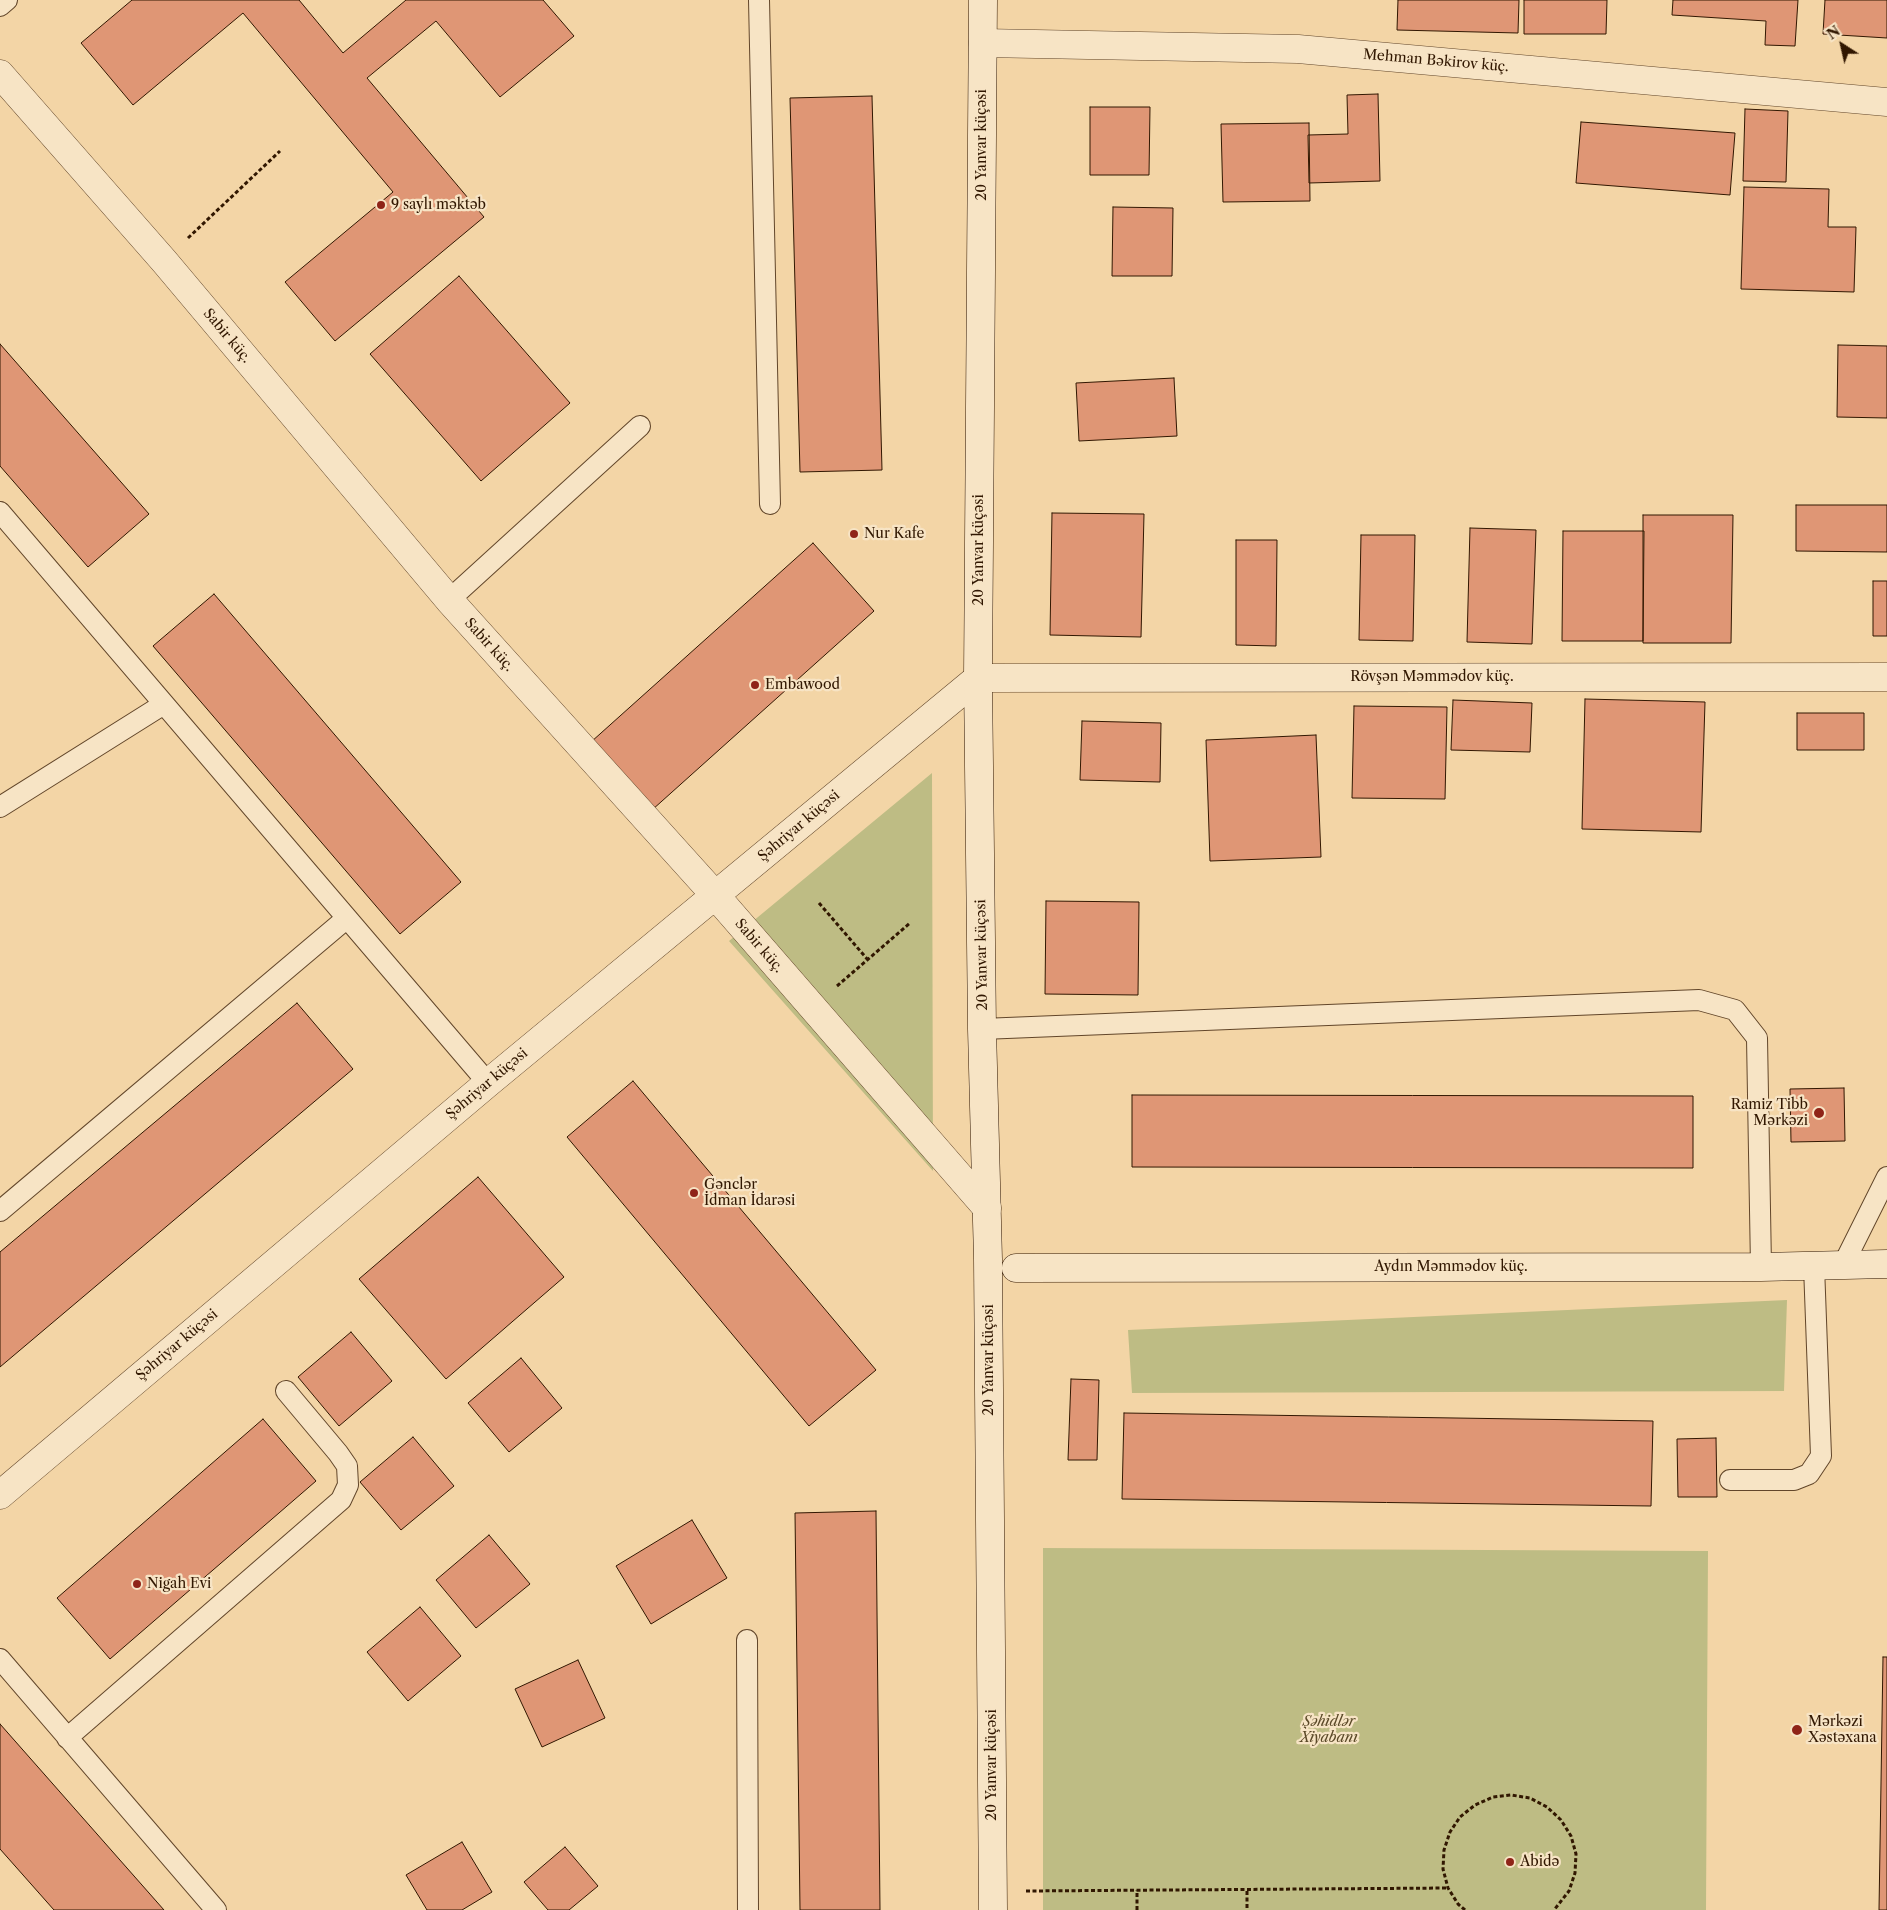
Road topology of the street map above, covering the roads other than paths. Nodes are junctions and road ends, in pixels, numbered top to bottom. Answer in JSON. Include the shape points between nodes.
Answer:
{"nodes":[{"id":1,"x":7,"y":0,"type":"edge"},
{"id":2,"x":759,"y":0,"type":"edge"},
{"id":3,"x":983,"y":0,"type":"edge"},
{"id":4,"x":0,"y":6,"type":"edge"},
{"id":5,"x":983,"y":43,"type":"junction"},
{"id":6,"x":0,"y":74,"type":"edge"},
{"id":7,"x":1887,"y":102,"type":"edge"},
{"id":8,"x":640,"y":426,"type":"dead end"},
{"id":9,"x":770,"y":504,"type":"dead end"},
{"id":10,"x":0,"y":512,"type":"edge"},
{"id":11,"x":449,"y":600,"type":"junction"},
{"id":12,"x":1887,"y":677,"type":"edge"},
{"id":13,"x":978,"y":678,"type":"junction"},
{"id":14,"x":164,"y":704,"type":"junction"},
{"id":15,"x":0,"y":807,"type":"edge"},
{"id":16,"x":715,"y":895,"type":"junction"},
{"id":17,"x":346,"y":918,"type":"junction"},
{"id":18,"x":982,"y":1029,"type":"junction"},
{"id":19,"x":488,"y":1084,"type":"junction"},
{"id":20,"x":1887,"y":1177,"type":"edge"},
{"id":21,"x":987,"y":1208,"type":"junction"},
{"id":22,"x":0,"y":1211,"type":"edge"},
{"id":23,"x":1887,"y":1264,"type":"edge"},
{"id":24,"x":1843,"y":1265,"type":"junction"},
{"id":25,"x":1814,"y":1266,"type":"junction"},
{"id":26,"x":1761,"y":1267,"type":"junction"},
{"id":27,"x":1016,"y":1268,"type":"dead end"},
{"id":28,"x":286,"y":1390,"type":"dead end"},
{"id":29,"x":1730,"y":1480,"type":"dead end"},
{"id":30,"x":0,"y":1495,"type":"edge"},
{"id":31,"x":747,"y":1640,"type":"dead end"},
{"id":32,"x":0,"y":1660,"type":"edge"},
{"id":33,"x":68,"y":1738,"type":"junction"},
{"id":34,"x":993,"y":1901,"type":"edge"},
{"id":35,"x":216,"y":1910,"type":"edge"},
{"id":36,"x":748,"y":1910,"type":"edge"}],
"edges":[{"from":1,"to":4,"type":"lane"},
{"from":2,"to":9,"type":"lane"},
{"from":3,"to":5,"type":"street","name":"20 Yanvar küçəsi"},
{"from":5,"to":7,"type":"street","name":"Mehman Bəkirov küç.","via":[[1298,49]]},
{"from":5,"to":13,"type":"street","name":"20 Yanvar küçəsi"},
{"from":6,"to":11,"type":"street","name":"Sabir küç.","via":[[164,261]]},
{"from":8,"to":11,"type":"lane"},
{"from":10,"to":14,"type":"lane"},
{"from":11,"to":16,"type":"street","name":"Sabir küç."},
{"from":12,"to":13,"type":"street","name":"Rövşən Məmmədov küç."},
{"from":13,"to":16,"type":"street","name":"Şəhriyar küçəsi"},
{"from":13,"to":18,"type":"street","name":"20 Yanvar küçəsi"},
{"from":14,"to":15,"type":"lane"},
{"from":14,"to":17,"type":"lane"},
{"from":16,"to":19,"type":"street","name":"Şəhriyar küçəsi"},
{"from":16,"to":21,"type":"street","name":"Sabir küç."},
{"from":17,"to":19,"type":"lane"},
{"from":17,"to":22,"type":"lane"},
{"from":18,"to":21,"type":"street","name":"20 Yanvar küçəsi"},
{"from":18,"to":26,"type":"lane","via":[[1699,1000],[1735,1010],[1757,1038]]},
{"from":19,"to":30,"type":"street","name":"Şəhriyar küçəsi"},
{"from":20,"to":24,"type":"lane"},
{"from":21,"to":34,"type":"street","name":"20 Yanvar küçəsi"},
{"from":23,"to":24,"type":"street","name":"Aydın Məmmədov küç."},
{"from":24,"to":25,"type":"street","name":"Aydın Məmmədov küç."},
{"from":25,"to":26,"type":"street","name":"Aydın Məmmədov küç."},
{"from":25,"to":29,"type":"lane","via":[[1821,1456],[1809,1474],[1794,1480]]},
{"from":26,"to":27,"type":"street","name":"Aydın Məmmədov küç."},
{"from":28,"to":33,"type":"lane","via":[[347,1466],[348,1485],[341,1500]]},
{"from":31,"to":36,"type":"lane"},
{"from":32,"to":33,"type":"lane"},
{"from":33,"to":35,"type":"lane"}]}
